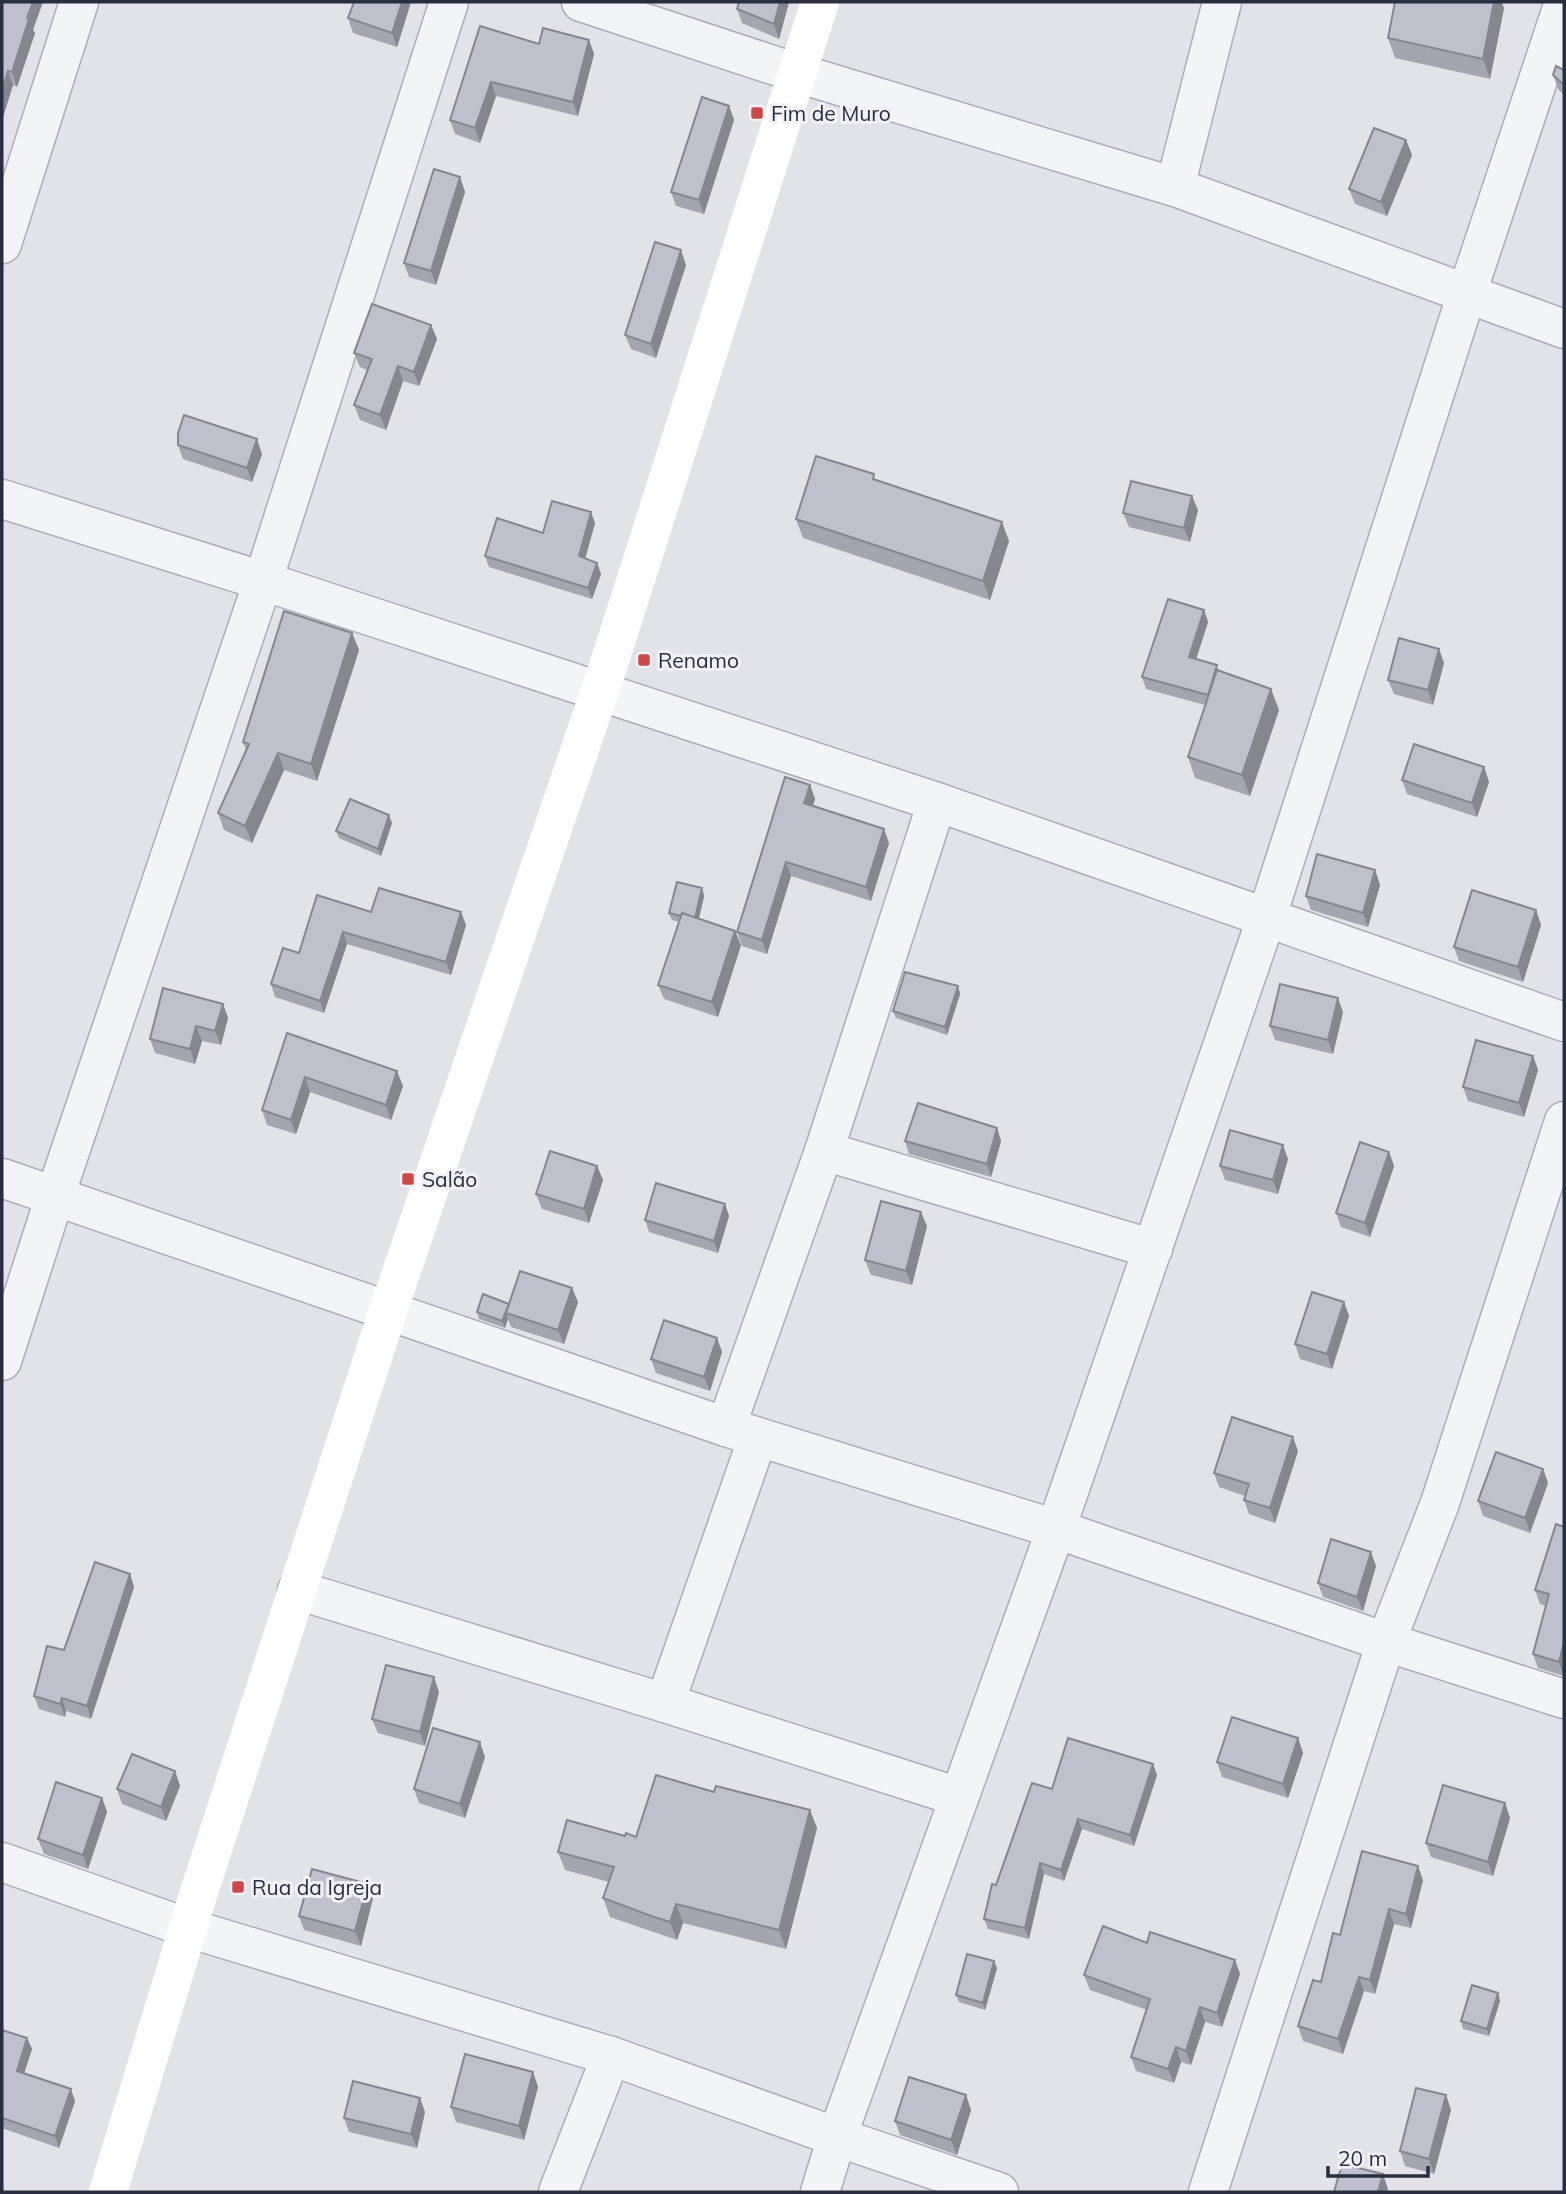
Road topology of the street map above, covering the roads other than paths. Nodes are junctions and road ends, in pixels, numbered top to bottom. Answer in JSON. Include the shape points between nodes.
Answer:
{"nodes":[{"id":1,"x":79,"y":2,"type":"edge"},
{"id":2,"x":449,"y":2,"type":"edge"},
{"id":3,"x":581,"y":2,"type":"edge"},
{"id":4,"x":820,"y":2,"type":"edge"},
{"id":5,"x":1222,"y":2,"type":"edge"},
{"id":6,"x":1564,"y":2,"type":"edge"},
{"id":7,"x":797,"y":73,"type":"junction"},
{"id":8,"x":1175,"y":187,"type":"junction"},
{"id":9,"x":2,"y":244,"type":"edge"},
{"id":10,"x":1467,"y":293,"type":"junction"},
{"id":11,"x":1564,"y":329,"type":"edge"},
{"id":12,"x":2,"y":499,"type":"edge"},
{"id":13,"x":263,"y":581,"type":"junction"},
{"id":14,"x":599,"y":691,"type":"junction"},
{"id":15,"x":937,"y":802,"type":"junction"},
{"id":16,"x":1267,"y":916,"type":"junction"},
{"id":17,"x":1564,"y":1022,"type":"edge"},
{"id":18,"x":1564,"y":1121,"type":"edge"},
{"id":19,"x":824,"y":1151,"type":"junction"},
{"id":20,"x":2,"y":1178,"type":"edge"},
{"id":21,"x":55,"y":1196,"type":"junction"},
{"id":22,"x":1153,"y":1249,"type":"junction"},
{"id":23,"x":388,"y":1311,"type":"junction"},
{"id":24,"x":2,"y":1361,"type":"edge"},
{"id":25,"x":742,"y":1432,"type":"junction"},
{"id":26,"x":1056,"y":1529,"type":"junction"},
{"id":27,"x":297,"y":1590,"type":"junction"},
{"id":28,"x":1386,"y":1642,"type":"junction"},
{"id":29,"x":1564,"y":1699,"type":"edge"},
{"id":30,"x":665,"y":1703,"type":"junction"},
{"id":31,"x":959,"y":1797,"type":"junction"},
{"id":32,"x":2,"y":1862,"type":"edge"},
{"id":33,"x":188,"y":1928,"type":"junction"},
{"id":34,"x":611,"y":2056,"type":"junction"},
{"id":35,"x":837,"y":2137,"type":"junction"},
{"id":36,"x":108,"y":2192,"type":"edge"},
{"id":37,"x":558,"y":2192,"type":"edge"},
{"id":38,"x":820,"y":2192,"type":"edge"},
{"id":39,"x":999,"y":2192,"type":"edge"},
{"id":40,"x":1208,"y":2192,"type":"edge"}],
"edges":[{"from":1,"to":9,"type":"street"},
{"from":2,"to":13,"type":"street"},
{"from":3,"to":7,"type":"street"},
{"from":4,"to":7,"type":"street"},
{"from":5,"to":8,"type":"street"},
{"from":6,"to":10,"type":"street"},
{"from":7,"to":8,"type":"street"},
{"from":7,"to":14,"type":"street"},
{"from":8,"to":10,"type":"street"},
{"from":10,"to":11,"type":"street"},
{"from":10,"to":16,"type":"street"},
{"from":12,"to":13,"type":"street"},
{"from":13,"to":14,"type":"street"},
{"from":13,"to":21,"type":"street"},
{"from":14,"to":15,"type":"street"},
{"from":14,"to":23,"type":"street"},
{"from":15,"to":16,"type":"street"},
{"from":15,"to":19,"type":"street"},
{"from":16,"to":17,"type":"street"},
{"from":16,"to":22,"type":"street"},
{"from":18,"to":28,"type":"street","via":[[1440,1503]]},
{"from":19,"to":22,"type":"street"},
{"from":19,"to":25,"type":"street"},
{"from":20,"to":21,"type":"street"},
{"from":21,"to":23,"type":"street"},
{"from":21,"to":24,"type":"street"},
{"from":22,"to":26,"type":"street"},
{"from":23,"to":25,"type":"street"},
{"from":23,"to":27,"type":"street"},
{"from":25,"to":26,"type":"street"},
{"from":25,"to":30,"type":"street"},
{"from":26,"to":28,"type":"street"},
{"from":26,"to":31,"type":"street"},
{"from":27,"to":30,"type":"street"},
{"from":27,"to":33,"type":"street"},
{"from":28,"to":29,"type":"street"},
{"from":28,"to":40,"type":"street"},
{"from":30,"to":31,"type":"street"},
{"from":31,"to":35,"type":"street"},
{"from":32,"to":33,"type":"street"},
{"from":33,"to":34,"type":"street"},
{"from":33,"to":36,"type":"street"},
{"from":34,"to":35,"type":"street"},
{"from":34,"to":37,"type":"street"},
{"from":35,"to":38,"type":"street"},
{"from":35,"to":39,"type":"street"}]}
